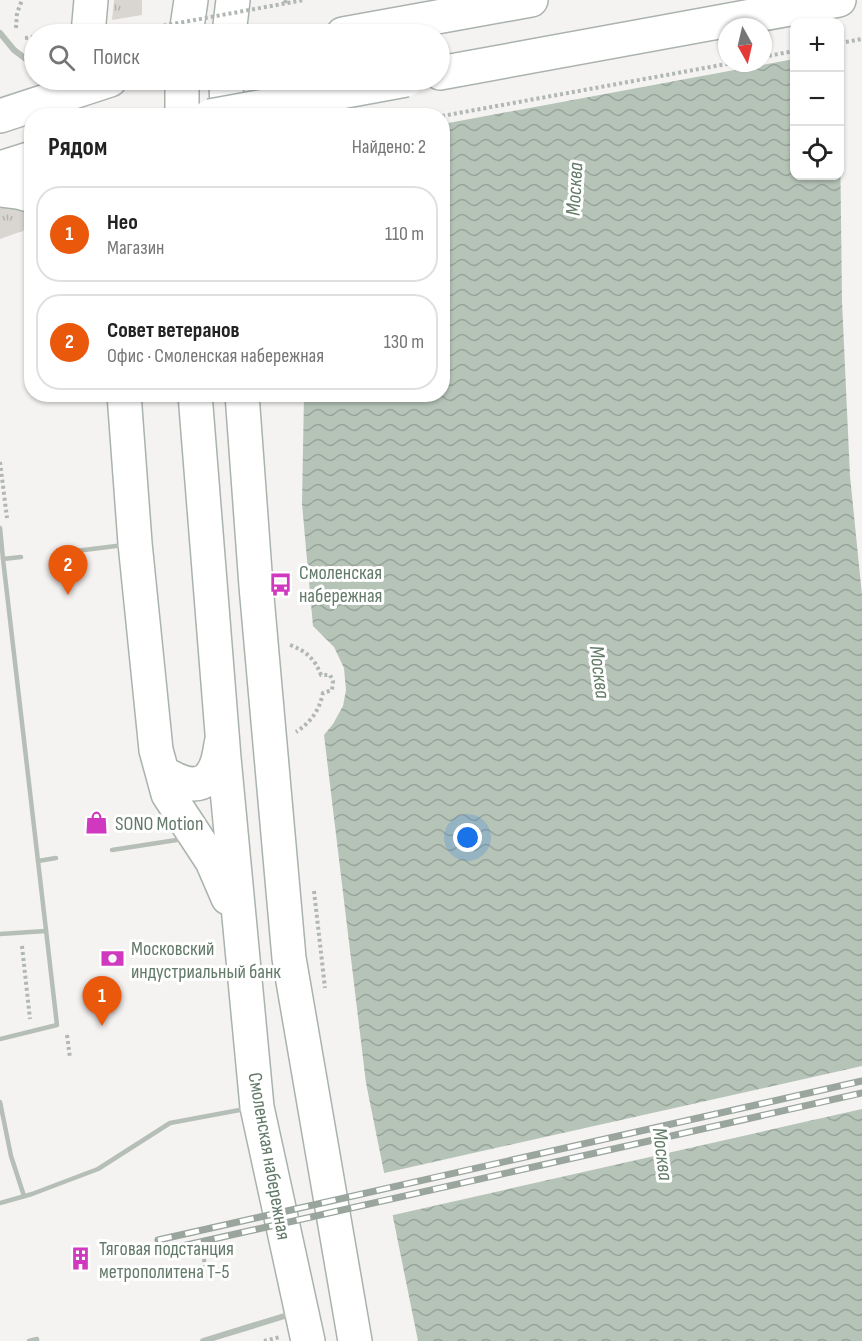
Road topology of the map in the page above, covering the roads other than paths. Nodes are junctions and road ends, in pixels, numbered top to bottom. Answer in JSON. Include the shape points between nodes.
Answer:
{"nodes":[{"id":1,"x":91,"y":0,"type":"edge"},
{"id":2,"x":191,"y":0,"type":"edge"},
{"id":3,"x":232,"y":0,"type":"edge"},
{"id":4,"x":531,"y":0,"type":"edge"},
{"id":5,"x":839,"y":0,"type":"edge"},
{"id":6,"x":89,"y":24,"type":"edge"},
{"id":7,"x":187,"y":24,"type":"edge"},
{"id":8,"x":230,"y":24,"type":"edge"},
{"id":9,"x":398,"y":24,"type":"edge"},
{"id":10,"x":0,"y":33,"type":"edge"},
{"id":11,"x":24,"y":57,"type":"edge"},
{"id":12,"x":450,"y":71,"type":"edge"},
{"id":13,"x":69,"y":90,"type":"edge"},
{"id":14,"x":182,"y":90,"type":"edge"},
{"id":15,"x":226,"y":90,"type":"edge"},
{"id":16,"x":352,"y":90,"type":"edge"},
{"id":17,"x":182,"y":108,"type":"edge"},
{"id":18,"x":227,"y":108,"type":"edge"},
{"id":19,"x":254,"y":108,"type":"edge"},
{"id":20,"x":0,"y":116,"type":"edge"},
{"id":21,"x":24,"y":160,"type":"edge"},
{"id":22,"x":0,"y":168,"type":"edge"},
{"id":23,"x":0,"y":190,"type":"edge"},
{"id":24,"x":24,"y":194,"type":"edge"},
{"id":25,"x":125,"y":402,"type":"edge"},
{"id":26,"x":196,"y":402,"type":"edge"},
{"id":27,"x":243,"y":402,"type":"edge"},
{"id":28,"x":0,"y":528,"type":"edge"},
{"id":29,"x":135,"y":543,"type":"junction"},
{"id":30,"x":68,"y":552,"type":"dead end"},
{"id":31,"x":21,"y":558,"type":"dead end"},
{"id":32,"x":3,"y":560,"type":"junction"},
{"id":33,"x":222,"y":736,"type":"junction"},
{"id":34,"x":164,"y":764,"type":"junction"},
{"id":35,"x":231,"y":833,"type":"junction"},
{"id":36,"x":195,"y":837,"type":"junction"},
{"id":37,"x":112,"y":850,"type":"dead end"},
{"id":38,"x":56,"y":858,"type":"dead end"},
{"id":39,"x":38,"y":861,"type":"junction"},
{"id":40,"x":46,"y":931,"type":"junction"},
{"id":41,"x":239,"y":931,"type":"junction"},
{"id":42,"x":0,"y":934,"type":"edge"},
{"id":43,"x":289,"y":958,"type":"junction"},
{"id":44,"x":0,"y":1039,"type":"edge"},
{"id":45,"x":0,"y":1102,"type":"edge"},
{"id":46,"x":257,"y":1107,"type":"junction"},
{"id":47,"x":24,"y":1196,"type":"junction"},
{"id":48,"x":0,"y":1203,"type":"edge"},
{"id":49,"x":296,"y":1330,"type":"edge"},
{"id":50,"x":29,"y":1341,"type":"edge"},
{"id":51,"x":37,"y":1341,"type":"edge"},
{"id":52,"x":202,"y":1341,"type":"edge"},
{"id":53,"x":355,"y":1341,"type":"edge"}],
"edges":[{"from":1,"to":6,"type":"main road"},
{"from":2,"to":7,"type":"main road"},
{"from":3,"to":8,"type":"main road"},
{"from":4,"to":9,"type":"main road"},
{"from":5,"to":12,"type":"main road"},
{"from":10,"to":11,"type":"street"},
{"from":13,"to":20,"type":"main road"},
{"from":14,"to":17,"type":"main road"},
{"from":15,"to":18,"type":"main road"},
{"from":16,"to":19,"type":"main road","bridge":true},
{"from":21,"to":22,"type":"main road"},
{"from":23,"to":24,"type":"main road"},
{"from":25,"to":29,"type":"main road"},
{"from":26,"to":33,"type":"main road","name":"Смоленская набережная"},
{"from":27,"to":43,"type":"main road"},
{"from":28,"to":32,"type":"lane"},
{"from":29,"to":30,"type":"lane"},
{"from":29,"to":34,"type":"main road"},
{"from":31,"to":32,"type":"lane"},
{"from":32,"to":39,"type":"lane"},
{"from":33,"to":34,"type":"main road","via":[[219,759],[206,780],[195,785],[184,783]]},
{"from":33,"to":35,"type":"main road","name":"Смоленская набережная"},
{"from":34,"to":35,"type":"main road","via":[[186,796]]},
{"from":34,"to":36,"type":"main road","via":[[168,794]]},
{"from":35,"to":41,"type":"main road","name":"Смоленская набережная"},
{"from":35,"to":43,"type":"main road","via":[[266,895]]},
{"from":36,"to":37,"type":"lane"},
{"from":36,"to":41,"type":"main road","via":[[212,861]]},
{"from":38,"to":39,"type":"lane"},
{"from":39,"to":40,"type":"lane"},
{"from":40,"to":42,"type":"lane"},
{"from":40,"to":44,"type":"lane","via":[[57,1025]]},
{"from":41,"to":46,"type":"main road","name":"Смоленская набережная"},
{"from":43,"to":53,"type":"main road"},
{"from":45,"to":47,"type":"lane"},
{"from":46,"to":47,"type":"lane","via":[[170,1123],[98,1169]]},
{"from":46,"to":49,"type":"main road","name":"Смоленская набережная"},
{"from":47,"to":48,"type":"lane"},
{"from":49,"to":52,"type":"street"},
{"from":50,"to":51,"type":"lane"}]}
